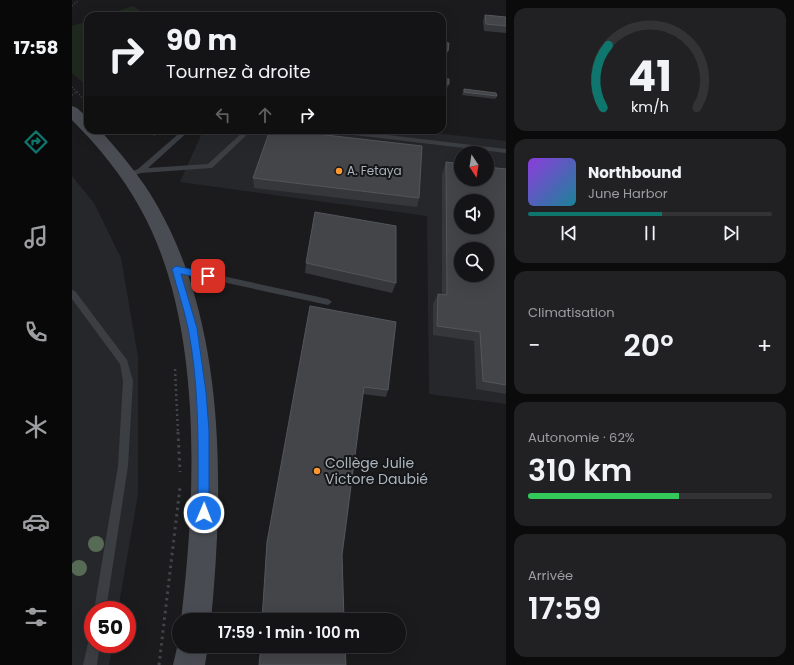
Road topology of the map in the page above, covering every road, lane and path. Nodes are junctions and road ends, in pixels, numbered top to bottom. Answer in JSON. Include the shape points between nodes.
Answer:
{"nodes":[{"id":1,"x":79,"y":0,"type":"edge"},
{"id":2,"x":72,"y":6,"type":"edge"},
{"id":3,"x":72,"y":87,"type":"edge"},
{"id":4,"x":77,"y":92,"type":"junction"},
{"id":5,"x":72,"y":95,"type":"edge"},
{"id":6,"x":84,"y":100,"type":"edge"},
{"id":7,"x":72,"y":111,"type":"edge"},
{"id":8,"x":84,"y":123,"type":"edge"},
{"id":9,"x":95,"y":134,"type":"edge"},
{"id":10,"x":182,"y":134,"type":"edge"},
{"id":11,"x":245,"y":134,"type":"edge"},
{"id":12,"x":363,"y":134,"type":"edge"},
{"id":13,"x":506,"y":151,"type":"edge"},
{"id":14,"x":135,"y":173,"type":"junction"},
{"id":15,"x":176,"y":269,"type":"junction"},
{"id":16,"x":72,"y":293,"type":"edge"},
{"id":17,"x":328,"y":302,"type":"dead end"},
{"id":18,"x":175,"y":362,"type":"dead end"},
{"id":19,"x":101,"y":601,"type":"edge"},
{"id":20,"x":197,"y":613,"type":"edge"},
{"id":21,"x":92,"y":653,"type":"edge"},
{"id":22,"x":191,"y":653,"type":"edge"},
{"id":23,"x":90,"y":665,"type":"edge"},
{"id":24,"x":158,"y":665,"type":"edge"},
{"id":25,"x":190,"y":665,"type":"edge"}],
"edges":[{"from":1,"to":2,"type":"path"},
{"from":3,"to":4,"type":"path"},
{"from":4,"to":5,"type":"path"},
{"from":4,"to":6,"type":"path"},
{"from":7,"to":8,"type":"main road"},
{"from":9,"to":14,"type":"main road"},
{"from":10,"to":14,"type":"lane"},
{"from":11,"to":14,"type":"lane","via":[[210,166]]},
{"from":12,"to":13,"type":"lane"},
{"from":14,"to":15,"type":"main road"},
{"from":15,"to":17,"type":"lane"},
{"from":15,"to":20,"type":"main road","via":[[193,328],[203,423],[204,513]]},
{"from":16,"to":19,"type":"lane","via":[[124,363],[128,381],[123,466]]},
{"from":18,"to":24,"type":"path","via":[[180,479]]},
{"from":21,"to":23,"type":"lane"},
{"from":22,"to":25,"type":"main road"}]}
